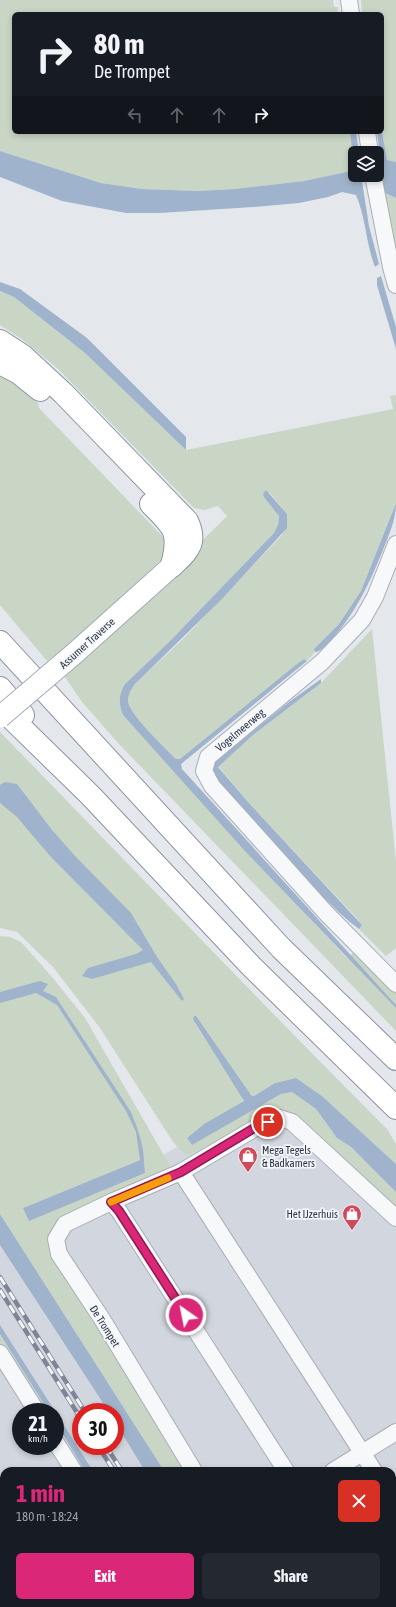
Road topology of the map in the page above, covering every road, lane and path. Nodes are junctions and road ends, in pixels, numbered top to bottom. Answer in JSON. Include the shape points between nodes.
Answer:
{"nodes":[{"id":1,"x":349,"y":0,"type":"edge"},
{"id":2,"x":351,"y":12,"type":"edge"},
{"id":3,"x":367,"y":134,"type":"edge"},
{"id":4,"x":369,"y":146,"type":"edge"},
{"id":5,"x":374,"y":182,"type":"edge"},
{"id":6,"x":396,"y":284,"type":"edge"},
{"id":7,"x":0,"y":341,"type":"edge"},
{"id":8,"x":0,"y":363,"type":"edge"},
{"id":9,"x":396,"y":544,"type":"edge"},
{"id":10,"x":172,"y":566,"type":"junction"},
{"id":11,"x":0,"y":624,"type":"edge"},
{"id":12,"x":0,"y":642,"type":"edge"},
{"id":13,"x":24,"y":669,"type":"junction"},
{"id":14,"x":0,"y":688,"type":"edge"},
{"id":15,"x":0,"y":707,"type":"edge"},
{"id":16,"x":0,"y":717,"type":"edge"},
{"id":17,"x":91,"y":796,"type":"junction"},
{"id":18,"x":396,"y":984,"type":"edge"},
{"id":19,"x":396,"y":1059,"type":"edge"},
{"id":20,"x":396,"y":1108,"type":"edge"},
{"id":21,"x":181,"y":1172,"type":"junction"},
{"id":22,"x":111,"y":1202,"type":"junction"},
{"id":23,"x":396,"y":1218,"type":"edge"},
{"id":24,"x":0,"y":1353,"type":"edge"},
{"id":25,"x":31,"y":1403,"type":"edge"},
{"id":26,"x":396,"y":1432,"type":"edge"},
{"id":27,"x":363,"y":1453,"type":"junction"},
{"id":28,"x":64,"y":1455,"type":"edge"},
{"id":29,"x":71,"y":1467,"type":"edge"},
{"id":30,"x":192,"y":1467,"type":"edge"},
{"id":31,"x":283,"y":1467,"type":"edge"},
{"id":32,"x":340,"y":1467,"type":"edge"},
{"id":33,"x":372,"y":1467,"type":"edge"}],
"edges":[{"from":1,"to":2,"type":"street"},
{"from":3,"to":4,"type":"street"},
{"from":5,"to":6,"type":"street"},
{"from":7,"to":10,"type":"highway","via":[[22,356],[63,393],[187,521],[192,531],[191,544]]},
{"from":8,"to":10,"type":"highway","via":[[19,373],[40,390],[168,521],[177,539]]},
{"from":9,"to":18,"type":"street","name":"Vogelmeerweg","via":[[375,597],[362,620],[322,662],[208,757],[204,771],[212,786],[320,908]]},
{"from":10,"to":16,"type":"main road","name":"Assumer Traverse","bridge":true},
{"from":11,"to":13,"type":"highway"},
{"from":12,"to":13,"type":"highway"},
{"from":13,"to":19,"type":"highway","via":[[281,948]]},
{"from":14,"to":17,"type":"highway"},
{"from":15,"to":17,"type":"highway"},
{"from":17,"to":20,"type":"highway","via":[[251,966]]},
{"from":21,"to":22,"type":"street","name":"De Trompet"},
{"from":21,"to":23,"type":"street","name":"De Trompet","via":[[256,1127],[280,1118],[292,1122]]},
{"from":21,"to":27,"type":"street"},
{"from":22,"to":30,"type":"street","name":"De Trompet","via":[[65,1224],[56,1240],[59,1254],[102,1319]]},
{"from":22,"to":31,"type":"street"},
{"from":24,"to":25,"type":"street"},
{"from":26,"to":27,"type":"street"},
{"from":27,"to":32,"type":"street"},
{"from":27,"to":33,"type":"street"},
{"from":28,"to":29,"type":"street"}]}
